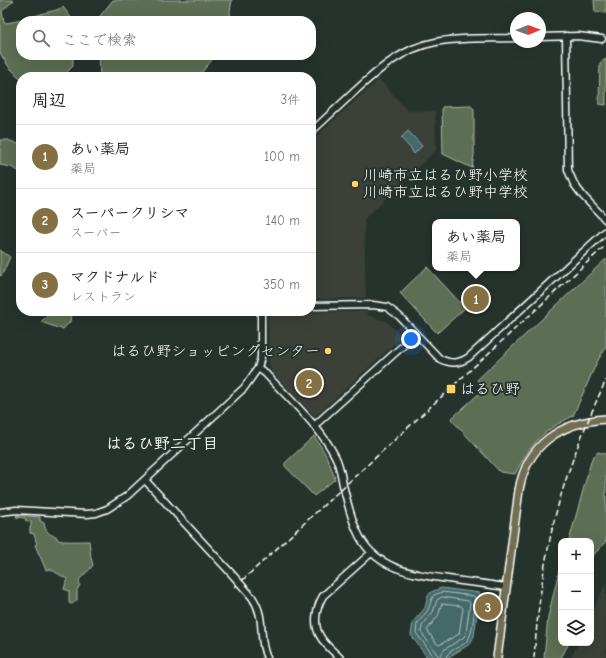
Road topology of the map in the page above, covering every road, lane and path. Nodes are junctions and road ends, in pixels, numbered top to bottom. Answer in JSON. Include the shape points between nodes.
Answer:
{"nodes":[{"id":1,"x":566,"y":36,"type":"junction"},
{"id":2,"x":546,"y":37,"type":"edge"},
{"id":3,"x":510,"y":38,"type":"edge"},
{"id":4,"x":602,"y":39,"type":"dead end"},
{"id":5,"x":316,"y":127,"type":"edge"},
{"id":6,"x":606,"y":220,"type":"edge"},
{"id":7,"x":606,"y":231,"type":"edge"},
{"id":8,"x":316,"y":306,"type":"edge"},
{"id":9,"x":261,"y":316,"type":"edge"},
{"id":10,"x":416,"y":334,"type":"junction"},
{"id":11,"x":258,"y":368,"type":"junction"},
{"id":12,"x":606,"y":419,"type":"edge"},
{"id":13,"x":314,"y":426,"type":"junction"},
{"id":14,"x":145,"y":480,"type":"junction"},
{"id":15,"x":0,"y":512,"type":"edge"},
{"id":16,"x":371,"y":553,"type":"junction"},
{"id":17,"x":506,"y":587,"type":"junction"},
{"id":18,"x":267,"y":658,"type":"edge"},
{"id":19,"x":340,"y":658,"type":"edge"},
{"id":20,"x":497,"y":658,"type":"edge"}],
"edges":[{"from":1,"to":2,"type":"street"},
{"from":1,"to":4,"type":"street"},
{"from":1,"to":6,"type":"street","via":[[568,170],[574,184]]},
{"from":3,"to":5,"type":"street","via":[[446,40],[412,49],[379,69]]},
{"from":7,"to":10,"type":"street","via":[[462,362],[446,362],[440,359]]},
{"from":8,"to":10,"type":"street","via":[[381,306],[392,310]]},
{"from":9,"to":11,"type":"street","via":[[262,349]]},
{"from":10,"to":13,"type":"street"},
{"from":11,"to":13,"type":"street"},
{"from":11,"to":14,"type":"street","via":[[244,388]]},
{"from":12,"to":17,"type":"main road","via":[[579,423],[560,430],[540,446],[528,462],[521,477]]},
{"from":13,"to":16,"type":"street","via":[[336,458],[357,531]]},
{"from":14,"to":15,"type":"street","via":[[127,496],[96,513],[80,515],[16,510]]},
{"from":14,"to":18,"type":"street","bridge":true,"via":[[252,597],[261,619],[262,642]]},
{"from":16,"to":17,"type":"street","via":[[404,572]]},
{"from":16,"to":19,"type":"street","via":[[323,596],[318,604],[316,615],[320,637]]},
{"from":17,"to":20,"type":"main road"}]}
